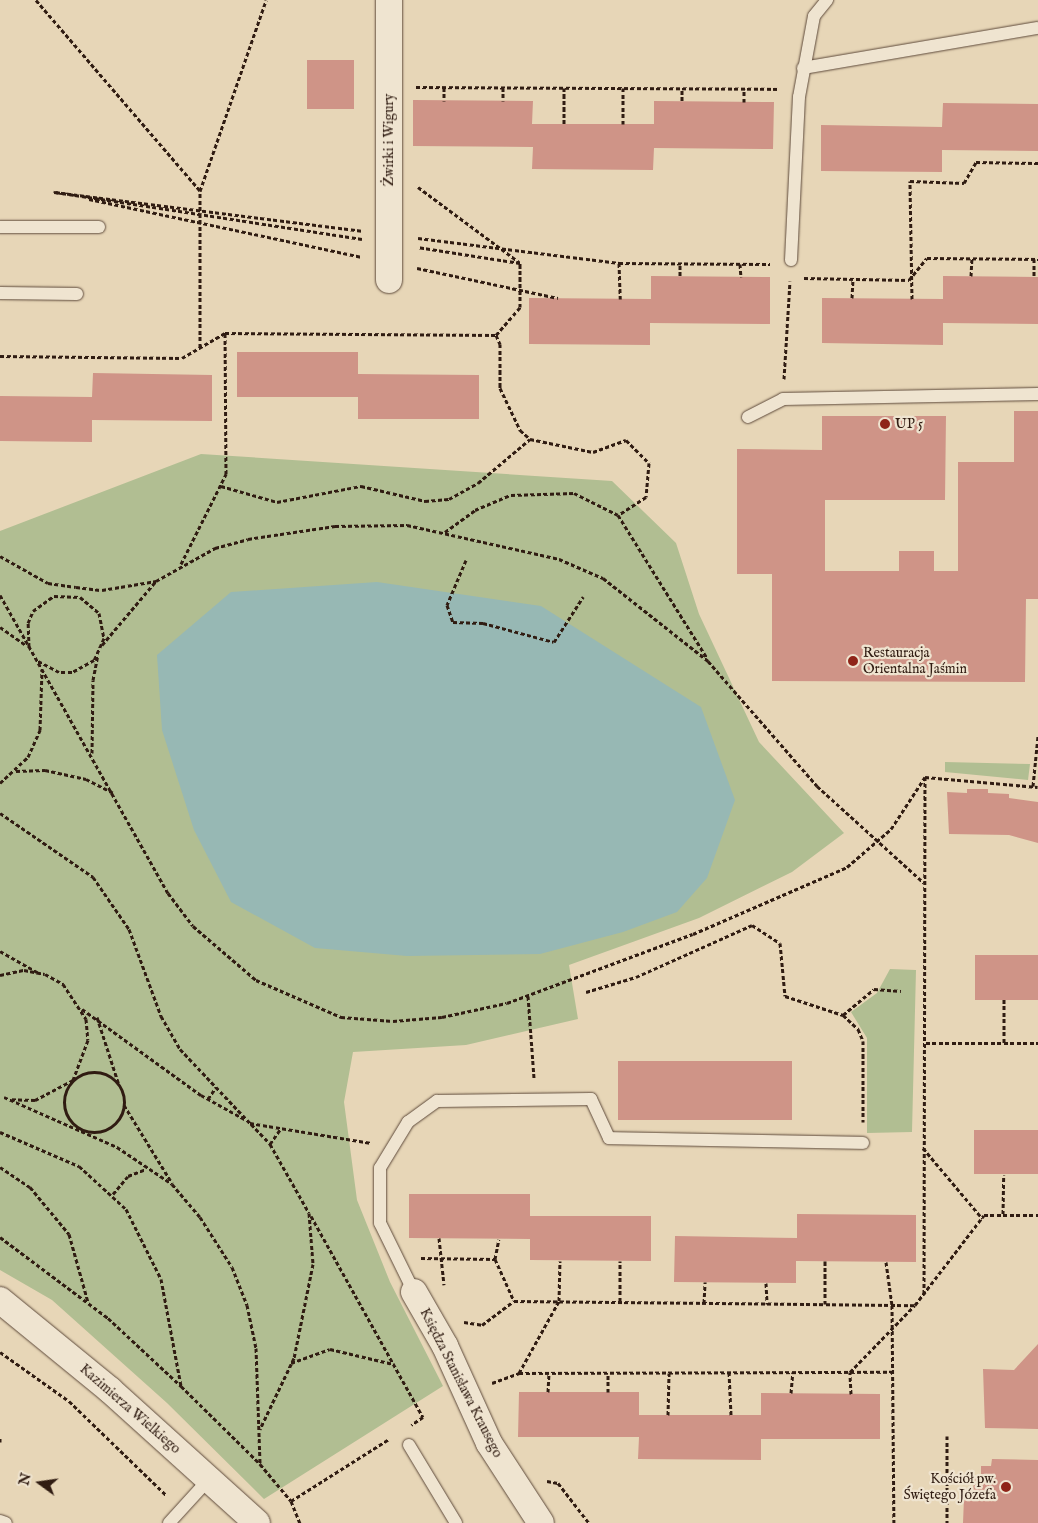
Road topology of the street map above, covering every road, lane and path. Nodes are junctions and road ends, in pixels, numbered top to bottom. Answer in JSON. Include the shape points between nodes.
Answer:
{"nodes":[{"id":1,"x":36,"y":0,"type":"edge"},
{"id":2,"x":266,"y":0,"type":"edge"},
{"id":3,"x":390,"y":0,"type":"edge"},
{"id":4,"x":827,"y":0,"type":"edge"},
{"id":5,"x":1038,"y":28,"type":"edge"},
{"id":6,"x":803,"y":68,"type":"junction"},
{"id":7,"x":389,"y":87,"type":"junction"},
{"id":8,"x":444,"y":87,"type":"junction"},
{"id":9,"x":503,"y":87,"type":"junction"},
{"id":10,"x":564,"y":88,"type":"junction"},
{"id":11,"x":623,"y":88,"type":"junction"},
{"id":12,"x":682,"y":89,"type":"junction"},
{"id":13,"x":744,"y":89,"type":"junction"},
{"id":14,"x":800,"y":90,"type":"junction"},
{"id":15,"x":444,"y":101,"type":"dead end"},
{"id":16,"x":503,"y":101,"type":"dead end"},
{"id":17,"x":682,"y":102,"type":"dead end"},
{"id":18,"x":744,"y":102,"type":"dead end"},
{"id":19,"x":564,"y":124,"type":"dead end"},
{"id":20,"x":624,"y":124,"type":"dead end"},
{"id":21,"x":1038,"y":163,"type":"edge"},
{"id":22,"x":389,"y":165,"type":"junction"},
{"id":23,"x":200,"y":191,"type":"junction"},
{"id":24,"x":54,"y":192,"type":"dead end"},
{"id":25,"x":0,"y":227,"type":"edge"},
{"id":26,"x":98,"y":227,"type":"dead end"},
{"id":27,"x":972,"y":258,"type":"junction"},
{"id":28,"x":374,"y":259,"type":"dead end"},
{"id":29,"x":1036,"y":259,"type":"edge"},
{"id":30,"x":790,"y":260,"type":"dead end"},
{"id":31,"x":520,"y":263,"type":"dead end"},
{"id":32,"x":619,"y":263,"type":"dead end"},
{"id":33,"x":680,"y":264,"type":"dead end"},
{"id":34,"x":740,"y":264,"type":"dead end"},
{"id":35,"x":413,"y":268,"type":"dead end"},
{"id":36,"x":680,"y":276,"type":"dead end"},
{"id":37,"x":971,"y":276,"type":"dead end"},
{"id":38,"x":741,"y":277,"type":"dead end"},
{"id":39,"x":1034,"y":277,"type":"dead end"},
{"id":40,"x":853,"y":279,"type":"junction"},
{"id":41,"x":389,"y":280,"type":"dead end"},
{"id":42,"x":909,"y":280,"type":"junction"},
{"id":43,"x":0,"y":293,"type":"edge"},
{"id":44,"x":77,"y":294,"type":"dead end"},
{"id":45,"x":558,"y":298,"type":"dead end"},
{"id":46,"x":852,"y":298,"type":"dead end"},
{"id":47,"x":620,"y":299,"type":"dead end"},
{"id":48,"x":912,"y":299,"type":"dead end"},
{"id":49,"x":225,"y":333,"type":"junction"},
{"id":50,"x":200,"y":348,"type":"junction"},
{"id":51,"x":0,"y":356,"type":"edge"},
{"id":52,"x":1038,"y":394,"type":"edge"},
{"id":53,"x":783,"y":398,"type":"junction"},
{"id":54,"x":748,"y":417,"type":"dead end"},
{"id":55,"x":530,"y":439,"type":"junction"},
{"id":56,"x":221,"y":486,"type":"junction"},
{"id":57,"x":618,"y":515,"type":"junction"},
{"id":58,"x":445,"y":532,"type":"junction"},
{"id":59,"x":0,"y":556,"type":"edge"},
{"id":60,"x":466,"y":560,"type":"dead end"},
{"id":61,"x":180,"y":565,"type":"junction"},
{"id":62,"x":156,"y":581,"type":"junction"},
{"id":63,"x":0,"y":595,"type":"edge"},
{"id":64,"x":583,"y":597,"type":"dead end"},
{"id":65,"x":0,"y":627,"type":"edge"},
{"id":66,"x":102,"y":644,"type":"junction"},
{"id":67,"x":26,"y":645,"type":"junction"},
{"id":68,"x":30,"y":649,"type":"junction"},
{"id":69,"x":99,"y":652,"type":"junction"},
{"id":70,"x":36,"y":659,"type":"junction"},
{"id":71,"x":708,"y":661,"type":"junction"},
{"id":72,"x":42,"y":668,"type":"junction"},
{"id":73,"x":1038,"y":736,"type":"edge"},
{"id":74,"x":92,"y":754,"type":"junction"},
{"id":75,"x":15,"y":771,"type":"junction"},
{"id":76,"x":926,"y":777,"type":"junction"},
{"id":77,"x":0,"y":783,"type":"edge"},
{"id":78,"x":1033,"y":786,"type":"junction"},
{"id":79,"x":1038,"y":786,"type":"edge"},
{"id":80,"x":113,"y":793,"type":"junction"},
{"id":81,"x":0,"y":812,"type":"edge"},
{"id":82,"x":880,"y":840,"type":"junction"},
{"id":83,"x":924,"y":883,"type":"junction"},
{"id":84,"x":0,"y":951,"type":"edge"},
{"id":85,"x":40,"y":973,"type":"junction"},
{"id":86,"x":0,"y":975,"type":"edge"},
{"id":87,"x":901,"y":991,"type":"dead end"},
{"id":88,"x":586,"y":992,"type":"dead end"},
{"id":89,"x":528,"y":996,"type":"junction"},
{"id":90,"x":1004,"y":999,"type":"dead end"},
{"id":91,"x":82,"y":1009,"type":"junction"},
{"id":92,"x":843,"y":1015,"type":"junction"},
{"id":93,"x":97,"y":1017,"type":"junction"},
{"id":94,"x":926,"y":1043,"type":"junction"},
{"id":95,"x":1004,"y":1043,"type":"junction"},
{"id":96,"x":1038,"y":1043,"type":"edge"},
{"id":97,"x":73,"y":1080,"type":"junction"},
{"id":98,"x":119,"y":1085,"type":"junction"},
{"id":99,"x":216,"y":1087,"type":"junction"},
{"id":100,"x":2,"y":1096,"type":"edge"},
{"id":101,"x":535,"y":1096,"type":"junction"},
{"id":102,"x":208,"y":1099,"type":"junction"},
{"id":103,"x":124,"y":1105,"type":"junction"},
{"id":104,"x":250,"y":1123,"type":"junction"},
{"id":105,"x":281,"y":1128,"type":"junction"},
{"id":106,"x":80,"y":1129,"type":"junction"},
{"id":107,"x":0,"y":1132,"type":"edge"},
{"id":108,"x":863,"y":1143,"type":"joint"},
{"id":109,"x":270,"y":1144,"type":"junction"},
{"id":110,"x":390,"y":1147,"type":"junction"},
{"id":111,"x":923,"y":1148,"type":"junction"},
{"id":112,"x":0,"y":1167,"type":"edge"},
{"id":113,"x":146,"y":1169,"type":"junction"},
{"id":114,"x":1004,"y":1175,"type":"dead end"},
{"id":115,"x":172,"y":1184,"type":"junction"},
{"id":116,"x":113,"y":1194,"type":"junction"},
{"id":117,"x":309,"y":1213,"type":"junction"},
{"id":118,"x":1003,"y":1214,"type":"junction"},
{"id":119,"x":1038,"y":1215,"type":"edge"},
{"id":120,"x":982,"y":1218,"type":"junction"},
{"id":121,"x":0,"y":1237,"type":"edge"},
{"id":122,"x":439,"y":1238,"type":"dead end"},
{"id":123,"x":499,"y":1238,"type":"dead end"},
{"id":124,"x":439,"y":1258,"type":"junction"},
{"id":125,"x":394,"y":1259,"type":"junction"},
{"id":126,"x":495,"y":1259,"type":"junction"},
{"id":127,"x":560,"y":1260,"type":"dead end"},
{"id":128,"x":620,"y":1261,"type":"dead end"},
{"id":129,"x":825,"y":1261,"type":"dead end"},
{"id":130,"x":886,"y":1262,"type":"dead end"},
{"id":131,"x":704,"y":1282,"type":"dead end"},
{"id":132,"x":766,"y":1283,"type":"dead end"},
{"id":133,"x":414,"y":1292,"type":"joint"},
{"id":134,"x":924,"y":1294,"type":"junction"},
{"id":135,"x":0,"y":1300,"type":"edge"},
{"id":136,"x":514,"y":1301,"type":"junction"},
{"id":137,"x":559,"y":1301,"type":"junction"},
{"id":138,"x":620,"y":1301,"type":"junction"},
{"id":139,"x":88,"y":1302,"type":"junction"},
{"id":140,"x":704,"y":1303,"type":"junction"},
{"id":141,"x":766,"y":1304,"type":"junction"},
{"id":142,"x":825,"y":1304,"type":"junction"},
{"id":143,"x":892,"y":1305,"type":"junction"},
{"id":144,"x":915,"y":1305,"type":"junction"},
{"id":145,"x":459,"y":1322,"type":"dead end"},
{"id":146,"x":892,"y":1329,"type":"junction"},
{"id":147,"x":0,"y":1352,"type":"edge"},
{"id":148,"x":291,"y":1364,"type":"junction"},
{"id":149,"x":393,"y":1364,"type":"junction"},
{"id":150,"x":729,"y":1372,"type":"junction"},
{"id":151,"x":793,"y":1372,"type":"junction"},
{"id":152,"x":850,"y":1372,"type":"junction"},
{"id":153,"x":893,"y":1372,"type":"junction"},
{"id":154,"x":519,"y":1373,"type":"junction"},
{"id":155,"x":549,"y":1373,"type":"junction"},
{"id":156,"x":608,"y":1373,"type":"junction"},
{"id":157,"x":669,"y":1373,"type":"junction"},
{"id":158,"x":486,"y":1385,"type":"dead end"},
{"id":159,"x":181,"y":1386,"type":"junction"},
{"id":160,"x":548,"y":1392,"type":"dead end"},
{"id":161,"x":608,"y":1392,"type":"dead end"},
{"id":162,"x":791,"y":1393,"type":"dead end"},
{"id":163,"x":851,"y":1394,"type":"dead end"},
{"id":164,"x":668,"y":1415,"type":"dead end"},
{"id":165,"x":731,"y":1415,"type":"dead end"},
{"id":166,"x":406,"y":1428,"type":"dead end"},
{"id":167,"x":260,"y":1430,"type":"junction"},
{"id":168,"x":398,"y":1433,"type":"dead end"},
{"id":169,"x":947,"y":1436,"type":"dead end"},
{"id":170,"x":0,"y":1438,"type":"edge"},
{"id":171,"x":0,"y":1442,"type":"edge"},
{"id":172,"x":409,"y":1445,"type":"dead end"},
{"id":173,"x":260,"y":1464,"type":"junction"},
{"id":174,"x":209,"y":1479,"type":"junction"},
{"id":175,"x":291,"y":1501,"type":"junction"},
{"id":176,"x":181,"y":1509,"type":"junction"},
{"id":177,"x":0,"y":1521,"type":"edge"},
{"id":178,"x":6,"y":1523,"type":"edge"},
{"id":179,"x":169,"y":1523,"type":"edge"},
{"id":180,"x":257,"y":1523,"type":"edge"},
{"id":181,"x":300,"y":1523,"type":"edge"},
{"id":182,"x":456,"y":1523,"type":"edge"},
{"id":183,"x":541,"y":1523,"type":"edge"},
{"id":184,"x":894,"y":1523,"type":"edge"},
{"id":185,"x":947,"y":1523,"type":"edge"}],
"edges":[{"from":1,"to":23,"type":"path"},
{"from":2,"to":23,"type":"path"},
{"from":3,"to":7,"type":"street","name":"Żwirki i Wigury"},
{"from":4,"to":6,"type":"lane","via":[[814,16]]},
{"from":5,"to":6,"type":"lane"},
{"from":6,"to":14,"type":"lane"},
{"from":7,"to":8,"type":"path"},
{"from":7,"to":22,"type":"street","name":"Żwirki i Wigury"},
{"from":8,"to":9,"type":"path"},
{"from":8,"to":15,"type":"path"},
{"from":9,"to":10,"type":"path"},
{"from":9,"to":16,"type":"path"},
{"from":10,"to":11,"type":"path"},
{"from":10,"to":19,"type":"path"},
{"from":11,"to":12,"type":"path"},
{"from":11,"to":20,"type":"path"},
{"from":12,"to":13,"type":"path"},
{"from":12,"to":17,"type":"path"},
{"from":13,"to":14,"type":"path"},
{"from":13,"to":18,"type":"path"},
{"from":14,"to":30,"type":"lane"},
{"from":21,"to":42,"type":"path","via":[[976,162],[964,183],[910,182]]},
{"from":22,"to":31,"type":"path"},
{"from":22,"to":41,"type":"street","name":"Żwirki i Wigury"},
{"from":23,"to":50,"type":"path"},
{"from":24,"to":28,"type":"path"},
{"from":25,"to":26,"type":"lane"},
{"from":27,"to":29,"type":"path"},
{"from":27,"to":37,"type":"path"},
{"from":27,"to":42,"type":"path","via":[[927,258]]},
{"from":29,"to":39,"type":"path"},
{"from":32,"to":47,"type":"path"},
{"from":33,"to":36,"type":"path"},
{"from":34,"to":38,"type":"path"},
{"from":35,"to":45,"type":"path"},
{"from":40,"to":42,"type":"path"},
{"from":40,"to":46,"type":"path"},
{"from":40,"to":53,"type":"path","via":[[790,278]]},
{"from":42,"to":48,"type":"path"},
{"from":43,"to":44,"type":"lane"},
{"from":49,"to":50,"type":"path"},
{"from":49,"to":55,"type":"path","via":[[496,335],[500,344],[500,388],[520,430]]},
{"from":49,"to":56,"type":"path","via":[[228,458]]},
{"from":50,"to":51,"type":"path","via":[[182,358]]},
{"from":52,"to":53,"type":"lane"},
{"from":53,"to":54,"type":"lane"},
{"from":55,"to":56,"type":"path","via":[[478,484],[449,499],[425,502],[361,486],[277,502]]},
{"from":55,"to":57,"type":"path","via":[[593,452],[626,440],[650,464],[646,497]]},
{"from":56,"to":61,"type":"path"},
{"from":57,"to":58,"type":"path","via":[[574,494],[512,495],[474,510]]},
{"from":57,"to":71,"type":"path"},
{"from":58,"to":61,"type":"path","via":[[372,523],[294,531],[214,548]]},
{"from":58,"to":71,"type":"path","via":[[559,558],[603,578]]},
{"from":59,"to":62,"type":"path","via":[[48,583],[66,586],[102,590]]},
{"from":60,"to":64,"type":"path","via":[[448,605],[453,622],[483,623],[554,642]]},
{"from":61,"to":62,"type":"path"},
{"from":62,"to":66,"type":"path"},
{"from":63,"to":67,"type":"path"},
{"from":65,"to":67,"type":"path"},
{"from":66,"to":68,"type":"path","via":[[99,613],[91,604],[67,594],[54,596],[33,612],[28,623]]},
{"from":66,"to":69,"type":"path"},
{"from":67,"to":68,"type":"path"},
{"from":68,"to":70,"type":"path"},
{"from":69,"to":70,"type":"path","via":[[84,668],[72,672],[47,668]]},
{"from":69,"to":74,"type":"path","via":[[93,680]]},
{"from":70,"to":72,"type":"path"},
{"from":71,"to":82,"type":"path","via":[[817,786]]},
{"from":72,"to":74,"type":"path"},
{"from":72,"to":75,"type":"path","via":[[40,730],[28,757]]},
{"from":73,"to":78,"type":"path"},
{"from":74,"to":80,"type":"path"},
{"from":75,"to":77,"type":"path"},
{"from":75,"to":80,"type":"path","via":[[46,770],[86,778]]},
{"from":76,"to":78,"type":"path"},
{"from":76,"to":82,"type":"path"},
{"from":76,"to":83,"type":"path"},
{"from":78,"to":79,"type":"path"},
{"from":80,"to":89,"type":"path","via":[[168,894],[212,945],[256,980],[324,1011],[368,1022],[442,1017]]},
{"from":81,"to":99,"type":"path","via":[[93,877],[129,929],[170,1032]]},
{"from":82,"to":83,"type":"path"},
{"from":82,"to":89,"type":"path","via":[[847,867],[693,934]]},
{"from":83,"to":94,"type":"path"},
{"from":84,"to":85,"type":"path"},
{"from":85,"to":86,"type":"path"},
{"from":85,"to":91,"type":"path","via":[[64,984]]},
{"from":87,"to":92,"type":"path","via":[[874,990]]},
{"from":88,"to":92,"type":"path","via":[[636,977],[752,925],[780,943],[785,996]]},
{"from":89,"to":101,"type":"path"},
{"from":90,"to":95,"type":"path"},
{"from":91,"to":93,"type":"path"},
{"from":91,"to":97,"type":"path","via":[[88,1040]]},
{"from":92,"to":108,"type":"path","via":[[858,1029],[863,1041]]},
{"from":93,"to":98,"type":"path"},
{"from":93,"to":102,"type":"path"},
{"from":94,"to":95,"type":"path"},
{"from":94,"to":111,"type":"path"},
{"from":95,"to":96,"type":"path"},
{"from":97,"to":98,"type":"path","via":[[103,1073]]},
{"from":97,"to":100,"type":"path","via":[[35,1100]]},
{"from":97,"to":106,"type":"path","via":[[64,1106]]},
{"from":98,"to":103,"type":"path"},
{"from":99,"to":102,"type":"path"},
{"from":99,"to":104,"type":"path"},
{"from":100,"to":106,"type":"path"},
{"from":101,"to":108,"type":"lane","via":[[591,1099],[609,1138]]},
{"from":101,"to":110,"type":"lane","via":[[437,1101],[408,1122]]},
{"from":102,"to":104,"type":"path"},
{"from":103,"to":106,"type":"path","via":[[116,1124],[107,1130]]},
{"from":103,"to":115,"type":"path"},
{"from":104,"to":105,"type":"path"},
{"from":104,"to":109,"type":"path"},
{"from":105,"to":109,"type":"path"},
{"from":105,"to":110,"type":"path"},
{"from":106,"to":113,"type":"path","via":[[117,1147]]},
{"from":107,"to":116,"type":"path","via":[[80,1166]]},
{"from":109,"to":117,"type":"path"},
{"from":110,"to":125,"type":"lane","via":[[380,1168],[380,1223]]},
{"from":111,"to":120,"type":"path"},
{"from":111,"to":134,"type":"path"},
{"from":112,"to":139,"type":"path","via":[[30,1187],[69,1234]]},
{"from":113,"to":115,"type":"path"},
{"from":113,"to":116,"type":"path","via":[[128,1176]]},
{"from":114,"to":118,"type":"path"},
{"from":115,"to":167,"type":"path","via":[[200,1216],[232,1267],[247,1305],[256,1348]]},
{"from":116,"to":159,"type":"path","via":[[149,1249],[161,1279]]},
{"from":117,"to":148,"type":"path","via":[[313,1264],[307,1308]]},
{"from":117,"to":149,"type":"path"},
{"from":118,"to":119,"type":"path"},
{"from":118,"to":120,"type":"path"},
{"from":120,"to":134,"type":"path"},
{"from":121,"to":139,"type":"path"},
{"from":122,"to":124,"type":"path"},
{"from":123,"to":126,"type":"path"},
{"from":124,"to":125,"type":"path"},
{"from":124,"to":126,"type":"path"},
{"from":125,"to":133,"type":"lane"},
{"from":126,"to":136,"type":"path"},
{"from":127,"to":137,"type":"path"},
{"from":128,"to":138,"type":"path"},
{"from":129,"to":142,"type":"path"},
{"from":130,"to":143,"type":"path"},
{"from":131,"to":140,"type":"path"},
{"from":132,"to":141,"type":"path"},
{"from":133,"to":183,"type":"street","name":"Księdza Stanisława Krausego","via":[[445,1346],[489,1443]]},
{"from":134,"to":144,"type":"path"},
{"from":135,"to":174,"type":"street","name":"Kazimierza Wielkiego","via":[[110,1390]]},
{"from":136,"to":137,"type":"path"},
{"from":136,"to":145,"type":"path","via":[[482,1325]]},
{"from":137,"to":138,"type":"path"},
{"from":137,"to":154,"type":"path"},
{"from":138,"to":140,"type":"path"},
{"from":139,"to":159,"type":"path"},
{"from":140,"to":141,"type":"path"},
{"from":141,"to":142,"type":"path"},
{"from":142,"to":143,"type":"path"},
{"from":143,"to":144,"type":"path"},
{"from":143,"to":146,"type":"path"},
{"from":144,"to":146,"type":"path"},
{"from":146,"to":152,"type":"path"},
{"from":146,"to":153,"type":"path"},
{"from":147,"to":176,"type":"path","via":[[69,1401]]},
{"from":148,"to":149,"type":"path","via":[[330,1349]]},
{"from":148,"to":167,"type":"path"},
{"from":149,"to":166,"type":"path","via":[[423,1417]]},
{"from":150,"to":151,"type":"path"},
{"from":150,"to":157,"type":"path"},
{"from":150,"to":165,"type":"path"},
{"from":151,"to":152,"type":"path"},
{"from":151,"to":162,"type":"path"},
{"from":152,"to":153,"type":"path"},
{"from":152,"to":163,"type":"path"},
{"from":153,"to":184,"type":"path"},
{"from":154,"to":155,"type":"path"},
{"from":154,"to":158,"type":"path"},
{"from":155,"to":156,"type":"path"},
{"from":155,"to":160,"type":"path"},
{"from":156,"to":157,"type":"path"},
{"from":156,"to":161,"type":"path"},
{"from":157,"to":164,"type":"path"},
{"from":159,"to":173,"type":"path"},
{"from":167,"to":173,"type":"path"},
{"from":168,"to":175,"type":"path"},
{"from":169,"to":185,"type":"path"},
{"from":170,"to":171,"type":"path"},
{"from":172,"to":182,"type":"lane"},
{"from":173,"to":175,"type":"path"},
{"from":174,"to":176,"type":"lane"},
{"from":174,"to":180,"type":"street","name":"Kazimierza Wielkiego"},
{"from":175,"to":181,"type":"path"},
{"from":176,"to":179,"type":"lane"},
{"from":177,"to":178,"type":"lane"}]}
